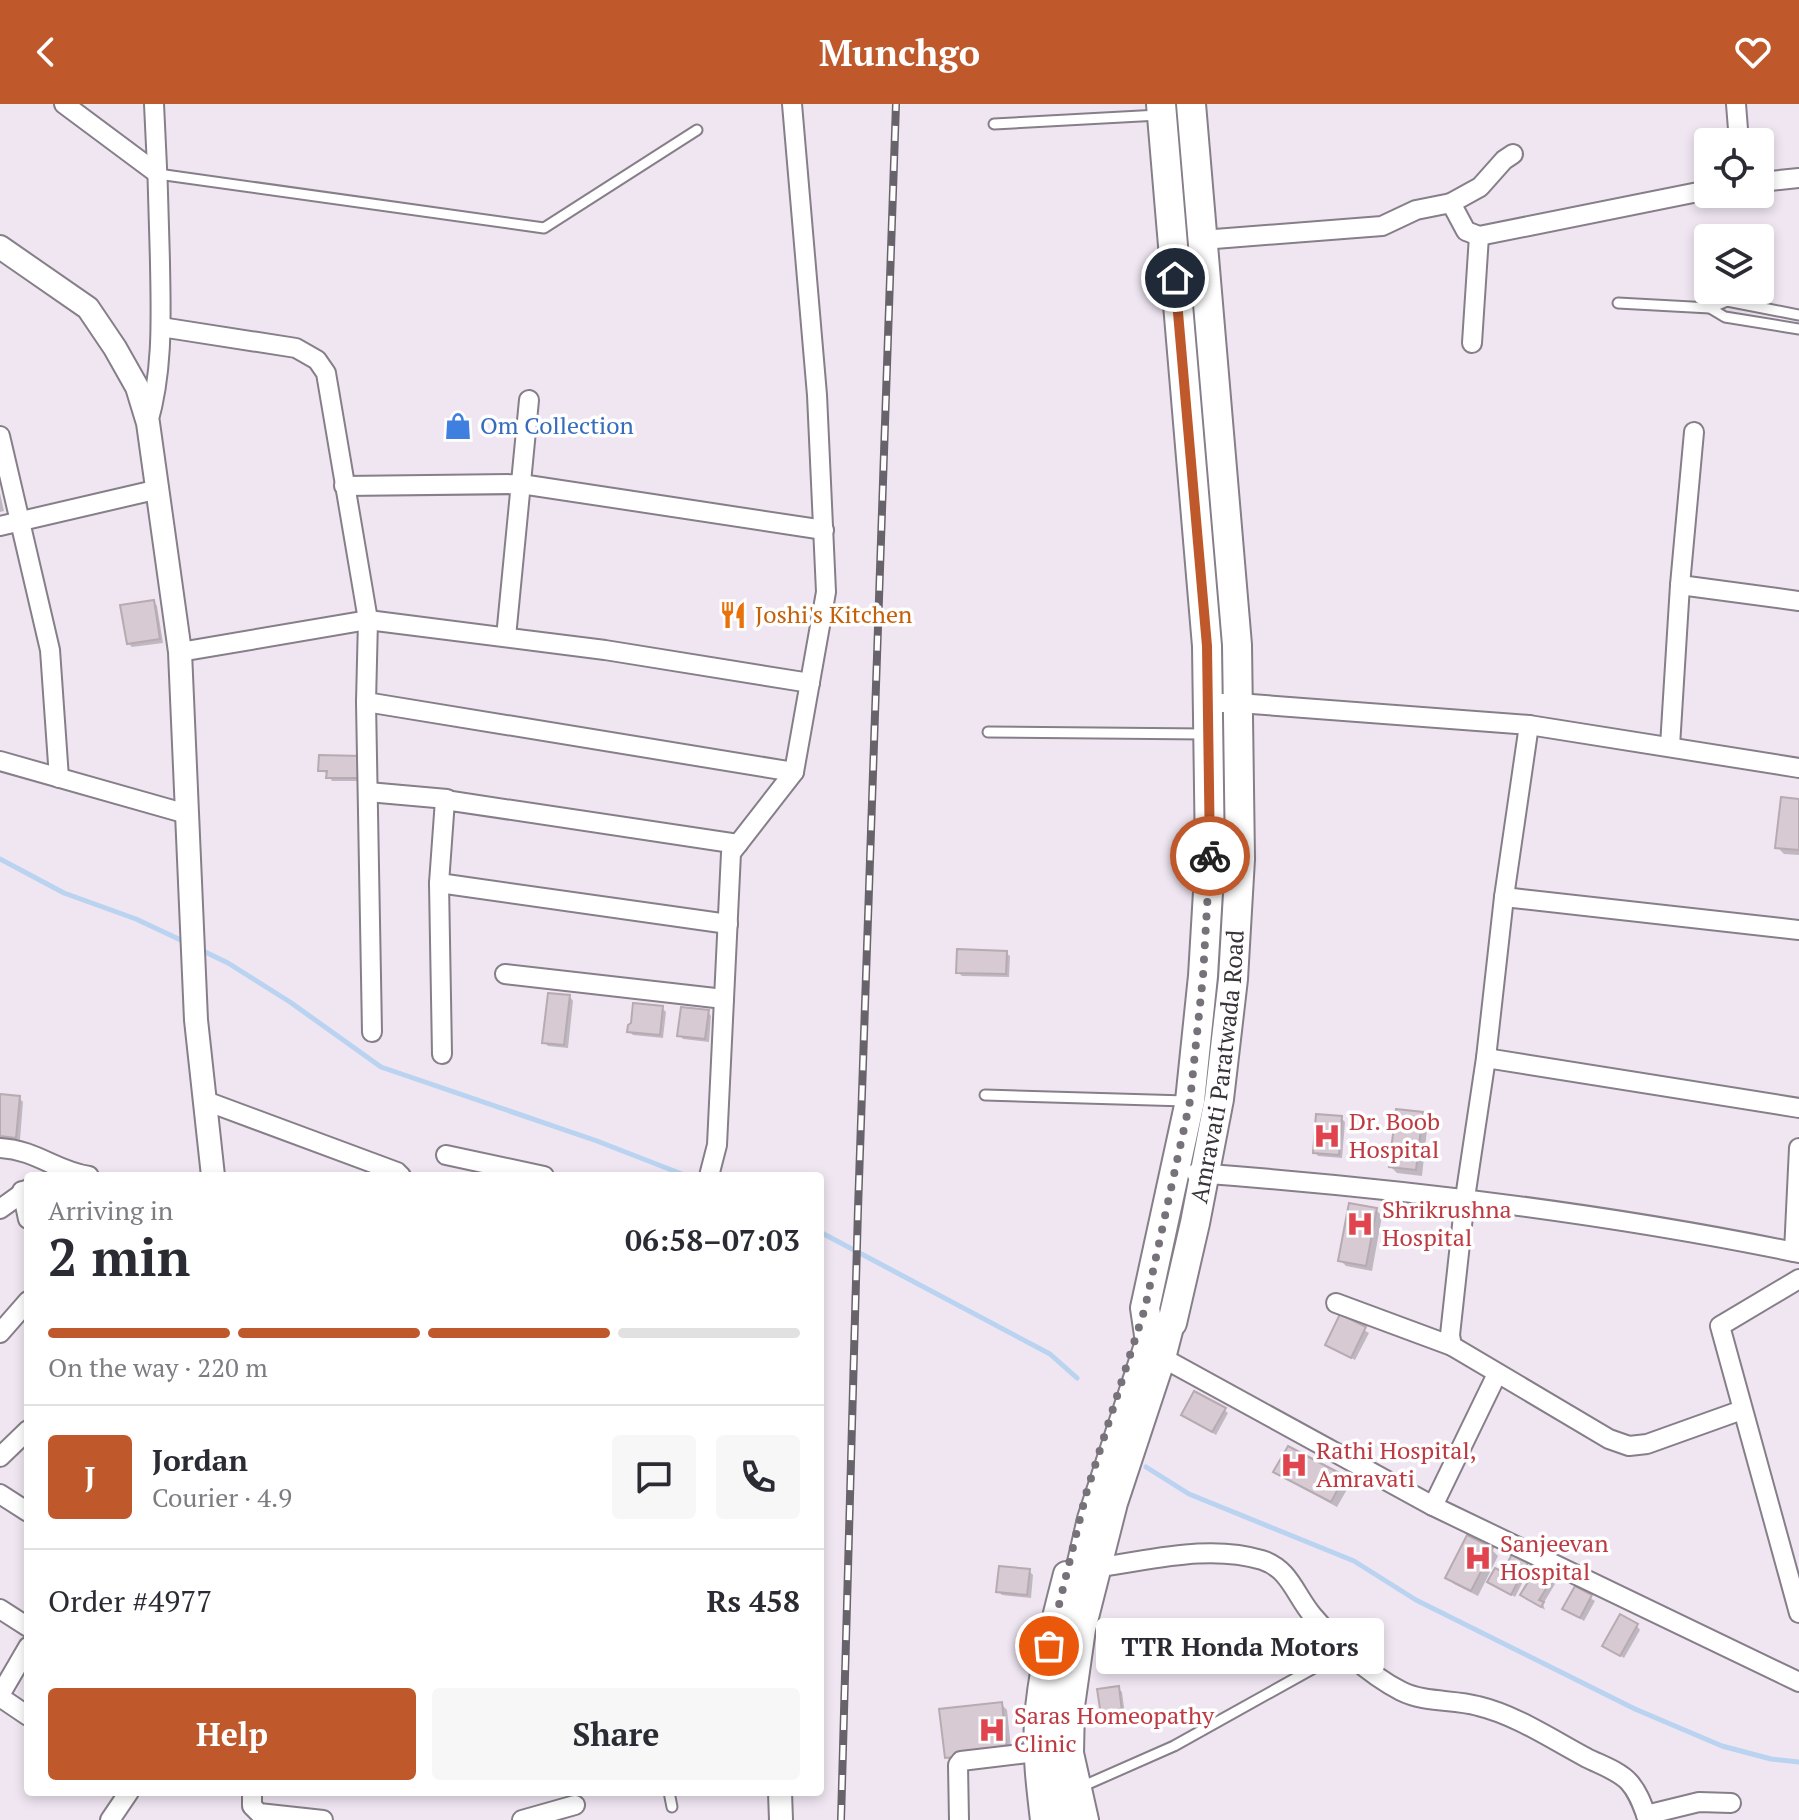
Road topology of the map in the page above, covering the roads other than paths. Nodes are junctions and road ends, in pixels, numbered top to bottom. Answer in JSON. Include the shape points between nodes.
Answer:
{"nodes":[{"id":1,"x":64,"y":104,"type":"edge"},
{"id":2,"x":154,"y":104,"type":"edge"},
{"id":3,"x":792,"y":104,"type":"edge"},
{"id":4,"x":1191,"y":104,"type":"edge"},
{"id":5,"x":1736,"y":104,"type":"edge"},
{"id":6,"x":1162,"y":109,"type":"edge"},
{"id":7,"x":994,"y":124,"type":"dead end"},
{"id":8,"x":1738,"y":128,"type":"edge"},
{"id":9,"x":697,"y":130,"type":"dead end"},
{"id":10,"x":1513,"y":154,"type":"dead end"},
{"id":11,"x":158,"y":174,"type":"junction"},
{"id":12,"x":1799,"y":178,"type":"edge"},
{"id":13,"x":1774,"y":181,"type":"edge"},
{"id":14,"x":1694,"y":193,"type":"edge"},
{"id":15,"x":1451,"y":203,"type":"junction"},
{"id":16,"x":1479,"y":236,"type":"junction"},
{"id":17,"x":1202,"y":240,"type":"junction"},
{"id":18,"x":0,"y":247,"type":"edge"},
{"id":19,"x":1618,"y":303,"type":"dead end"},
{"id":20,"x":1710,"y":308,"type":"junction"},
{"id":21,"x":1799,"y":315,"type":"edge"},
{"id":22,"x":161,"y":327,"type":"junction"},
{"id":23,"x":1799,"y":329,"type":"edge"},
{"id":24,"x":1472,"y":343,"type":"dead end"},
{"id":25,"x":529,"y":400,"type":"dead end"},
{"id":26,"x":148,"y":423,"type":"junction"},
{"id":27,"x":1694,"y":432,"type":"dead end"},
{"id":28,"x":0,"y":436,"type":"edge"},
{"id":29,"x":521,"y":484,"type":"junction"},
{"id":30,"x":344,"y":486,"type":"junction"},
{"id":31,"x":159,"y":489,"type":"junction"},
{"id":32,"x":21,"y":521,"type":"junction"},
{"id":33,"x":0,"y":526,"type":"edge"},
{"id":34,"x":824,"y":530,"type":"junction"},
{"id":35,"x":1680,"y":585,"type":"junction"},
{"id":36,"x":1799,"y":601,"type":"edge"},
{"id":37,"x":368,"y":620,"type":"junction"},
{"id":38,"x":506,"y":637,"type":"junction"},
{"id":39,"x":180,"y":652,"type":"junction"},
{"id":40,"x":810,"y":683,"type":"junction"},
{"id":41,"x":366,"y":702,"type":"junction"},
{"id":42,"x":1208,"y":703,"type":"junction"},
{"id":43,"x":1238,"y":703,"type":"junction"},
{"id":44,"x":1529,"y":725,"type":"junction"},
{"id":45,"x":988,"y":732,"type":"dead end"},
{"id":46,"x":1208,"y":734,"type":"junction"},
{"id":47,"x":1670,"y":746,"type":"junction"},
{"id":48,"x":0,"y":761,"type":"edge"},
{"id":49,"x":1799,"y":768,"type":"edge"},
{"id":50,"x":794,"y":772,"type":"junction"},
{"id":51,"x":59,"y":778,"type":"junction"},
{"id":52,"x":368,"y":792,"type":"junction"},
{"id":53,"x":447,"y":799,"type":"junction"},
{"id":54,"x":187,"y":814,"type":"junction"},
{"id":55,"x":738,"y":844,"type":"junction"},
{"id":56,"x":439,"y":883,"type":"junction"},
{"id":57,"x":1504,"y":897,"type":"junction"},
{"id":58,"x":728,"y":924,"type":"junction"},
{"id":59,"x":1799,"y":930,"type":"edge"},
{"id":60,"x":505,"y":974,"type":"dead end"},
{"id":61,"x":724,"y":999,"type":"junction"},
{"id":62,"x":372,"y":1032,"type":"dead end"},
{"id":63,"x":442,"y":1054,"type":"dead end"},
{"id":64,"x":1486,"y":1058,"type":"junction"},
{"id":65,"x":985,"y":1095,"type":"dead end"},
{"id":66,"x":203,"y":1100,"type":"junction"},
{"id":67,"x":1190,"y":1101,"type":"junction"},
{"id":68,"x":1799,"y":1108,"type":"edge"},
{"id":69,"x":0,"y":1148,"type":"edge"},
{"id":70,"x":1799,"y":1148,"type":"edge"},
{"id":71,"x":446,"y":1155,"type":"dead end"},
{"id":72,"x":710,"y":1171,"type":"edge"},
{"id":73,"x":1175,"y":1171,"type":"junction"},
{"id":74,"x":69,"y":1172,"type":"edge"},
{"id":75,"x":212,"y":1172,"type":"edge"},
{"id":76,"x":397,"y":1172,"type":"edge"},
{"id":77,"x":525,"y":1172,"type":"edge"},
{"id":78,"x":1204,"y":1173,"type":"junction"},
{"id":79,"x":24,"y":1191,"type":"edge"},
{"id":80,"x":1465,"y":1198,"type":"junction"},
{"id":81,"x":0,"y":1209,"type":"edge"},
{"id":82,"x":1796,"y":1252,"type":"edge"},
{"id":83,"x":1799,"y":1279,"type":"edge"},
{"id":84,"x":1336,"y":1303,"type":"dead end"},
{"id":85,"x":24,"y":1306,"type":"edge"},
{"id":86,"x":1145,"y":1308,"type":"junction"},
{"id":87,"x":0,"y":1333,"type":"edge"},
{"id":88,"x":1452,"y":1346,"type":"junction"},
{"id":89,"x":1153,"y":1352,"type":"junction"},
{"id":90,"x":1497,"y":1374,"type":"junction"},
{"id":91,"x":1742,"y":1410,"type":"junction"},
{"id":92,"x":24,"y":1434,"type":"edge"},
{"id":93,"x":0,"y":1457,"type":"edge"},
{"id":94,"x":0,"y":1494,"type":"edge"},
{"id":95,"x":1433,"y":1506,"type":"junction"},
{"id":96,"x":24,"y":1509,"type":"edge"},
{"id":97,"x":1099,"y":1567,"type":"junction"},
{"id":98,"x":0,"y":1609,"type":"edge"},
{"id":99,"x":1799,"y":1613,"type":"edge"},
{"id":100,"x":24,"y":1624,"type":"edge"},
{"id":101,"x":24,"y":1654,"type":"edge"},
{"id":102,"x":1314,"y":1668,"type":"dead end"},
{"id":103,"x":1799,"y":1682,"type":"edge"},
{"id":104,"x":0,"y":1696,"type":"edge"},
{"id":105,"x":24,"y":1713,"type":"edge"},
{"id":106,"x":1037,"y":1752,"type":"junction"},
{"id":107,"x":1078,"y":1789,"type":"junction"},
{"id":108,"x":126,"y":1796,"type":"edge"},
{"id":109,"x":670,"y":1796,"type":"edge"},
{"id":110,"x":780,"y":1796,"type":"edge"},
{"id":111,"x":1731,"y":1803,"type":"dead end"},
{"id":112,"x":575,"y":1806,"type":"edge"},
{"id":113,"x":252,"y":1807,"type":"edge"},
{"id":114,"x":672,"y":1807,"type":"dead end"},
{"id":115,"x":1647,"y":1818,"type":"edge"},
{"id":116,"x":110,"y":1820,"type":"edge"},
{"id":117,"x":323,"y":1820,"type":"edge"},
{"id":118,"x":522,"y":1820,"type":"edge"},
{"id":119,"x":781,"y":1820,"type":"edge"},
{"id":120,"x":959,"y":1820,"type":"edge"},
{"id":121,"x":1043,"y":1820,"type":"edge"},
{"id":122,"x":1065,"y":1820,"type":"edge"},
{"id":123,"x":1086,"y":1820,"type":"edge"}],
"edges":[{"from":1,"to":11,"type":"street"},
{"from":2,"to":11,"type":"street"},
{"from":3,"to":34,"type":"street"},
{"from":4,"to":17,"type":"main road","name":"Amravati Paratwada Road"},
{"from":5,"to":8,"type":"street"},
{"from":6,"to":7,"type":"lane"},
{"from":6,"to":42,"type":"main road"},
{"from":9,"to":11,"type":"lane","via":[[544,228]]},
{"from":10,"to":15,"type":"street","via":[[1480,187]]},
{"from":11,"to":22,"type":"street"},
{"from":12,"to":13,"type":"street"},
{"from":14,"to":16,"type":"street"},
{"from":15,"to":16,"type":"street","via":[[1466,231]]},
{"from":15,"to":17,"type":"street","via":[[1416,210],[1382,226]]},
{"from":16,"to":24,"type":"street"},
{"from":17,"to":43,"type":"main road","name":"Amravati Paratwada Road"},
{"from":18,"to":26,"type":"street","via":[[88,308],[137,387]]},
{"from":19,"to":20,"type":"lane"},
{"from":20,"to":21,"type":"lane","via":[[1727,301]]},
{"from":20,"to":23,"type":"lane","via":[[1725,317]]},
{"from":22,"to":26,"type":"street"},
{"from":22,"to":30,"type":"street","via":[[296,348],[317,360],[326,373]]},
{"from":25,"to":29,"type":"street"},
{"from":26,"to":31,"type":"street"},
{"from":27,"to":35,"type":"street"},
{"from":28,"to":32,"type":"street"},
{"from":29,"to":30,"type":"street"},
{"from":29,"to":34,"type":"street"},
{"from":29,"to":38,"type":"street"},
{"from":30,"to":37,"type":"street"},
{"from":31,"to":32,"type":"street"},
{"from":31,"to":39,"type":"street"},
{"from":32,"to":33,"type":"street"},
{"from":32,"to":51,"type":"street","via":[[50,650]]},
{"from":34,"to":40,"type":"street","via":[[826,592]]},
{"from":35,"to":36,"type":"street"},
{"from":35,"to":47,"type":"street"},
{"from":37,"to":38,"type":"street"},
{"from":37,"to":39,"type":"street"},
{"from":37,"to":41,"type":"street"},
{"from":38,"to":40,"type":"street"},
{"from":39,"to":54,"type":"street"},
{"from":40,"to":50,"type":"street"},
{"from":41,"to":50,"type":"street"},
{"from":41,"to":52,"type":"street"},
{"from":42,"to":43,"type":"street"},
{"from":42,"to":46,"type":"main road"},
{"from":43,"to":44,"type":"street"},
{"from":43,"to":78,"type":"main road","name":"Amravati Paratwada Road","via":[[1240,859],[1233,979]]},
{"from":44,"to":47,"type":"street"},
{"from":44,"to":57,"type":"street"},
{"from":45,"to":46,"type":"lane"},
{"from":46,"to":67,"type":"main road","via":[[1210,858]]},
{"from":47,"to":49,"type":"street"},
{"from":48,"to":51,"type":"street"},
{"from":50,"to":55,"type":"street"},
{"from":51,"to":54,"type":"street"},
{"from":52,"to":53,"type":"street"},
{"from":52,"to":62,"type":"street"},
{"from":53,"to":55,"type":"street"},
{"from":53,"to":56,"type":"street"},
{"from":54,"to":66,"type":"street"},
{"from":55,"to":58,"type":"street","via":[[731,853]]},
{"from":56,"to":58,"type":"street"},
{"from":56,"to":63,"type":"street"},
{"from":57,"to":59,"type":"street"},
{"from":57,"to":64,"type":"street"},
{"from":58,"to":61,"type":"street"},
{"from":60,"to":61,"type":"street"},
{"from":61,"to":72,"type":"street","via":[[717,1145]]},
{"from":64,"to":68,"type":"street"},
{"from":64,"to":80,"type":"street"},
{"from":65,"to":67,"type":"lane"},
{"from":66,"to":75,"type":"street"},
{"from":66,"to":76,"type":"street"},
{"from":67,"to":73,"type":"main road"},
{"from":69,"to":74,"type":"street","via":[[21,1149]]},
{"from":70,"to":82,"type":"street"},
{"from":71,"to":77,"type":"street"},
{"from":73,"to":78,"type":"street"},
{"from":73,"to":86,"type":"main road"},
{"from":78,"to":80,"type":"street"},
{"from":78,"to":89,"type":"main road","name":"Amravati Paratwada Road","via":[[1172,1323]]},
{"from":79,"to":81,"type":"street"},
{"from":80,"to":82,"type":"street"},
{"from":80,"to":88,"type":"street"},
{"from":83,"to":91,"type":"street","via":[[1720,1326]]},
{"from":84,"to":88,"type":"street"},
{"from":85,"to":87,"type":"street"},
{"from":86,"to":89,"type":"main road"},
{"from":86,"to":106,"type":"main road","via":[[1086,1494],[1053,1622],[1037,1718]]},
{"from":88,"to":90,"type":"street"},
{"from":89,"to":95,"type":"street"},
{"from":89,"to":97,"type":"main road"},
{"from":89,"to":122,"type":"main road","via":[[1092,1519],[1058,1667],[1054,1742]]},
{"from":90,"to":91,"type":"street","via":[[1629,1446]]},
{"from":90,"to":95,"type":"street"},
{"from":91,"to":99,"type":"street"},
{"from":92,"to":93,"type":"street"},
{"from":94,"to":96,"type":"street"},
{"from":95,"to":103,"type":"street"},
{"from":97,"to":107,"type":"main road","via":[[1072,1706],[1071,1753]]},
{"from":97,"to":115,"type":"street","via":[[1206,1553],[1277,1565],[1332,1637],[1387,1683],[1420,1699],[1495,1711],[1554,1740],[1627,1780]]},
{"from":98,"to":100,"type":"street"},
{"from":101,"to":104,"type":"street"},
{"from":102,"to":107,"type":"lane","via":[[1174,1746]]},
{"from":104,"to":105,"type":"street"},
{"from":106,"to":120,"type":"street","via":[[961,1761]]},
{"from":106,"to":121,"type":"main road"},
{"from":107,"to":123,"type":"main road"},
{"from":108,"to":116,"type":"street"},
{"from":109,"to":114,"type":"lane"},
{"from":110,"to":119,"type":"street"},
{"from":111,"to":115,"type":"street","via":[[1699,1802]]},
{"from":112,"to":118,"type":"street"},
{"from":113,"to":117,"type":"street"}]}
